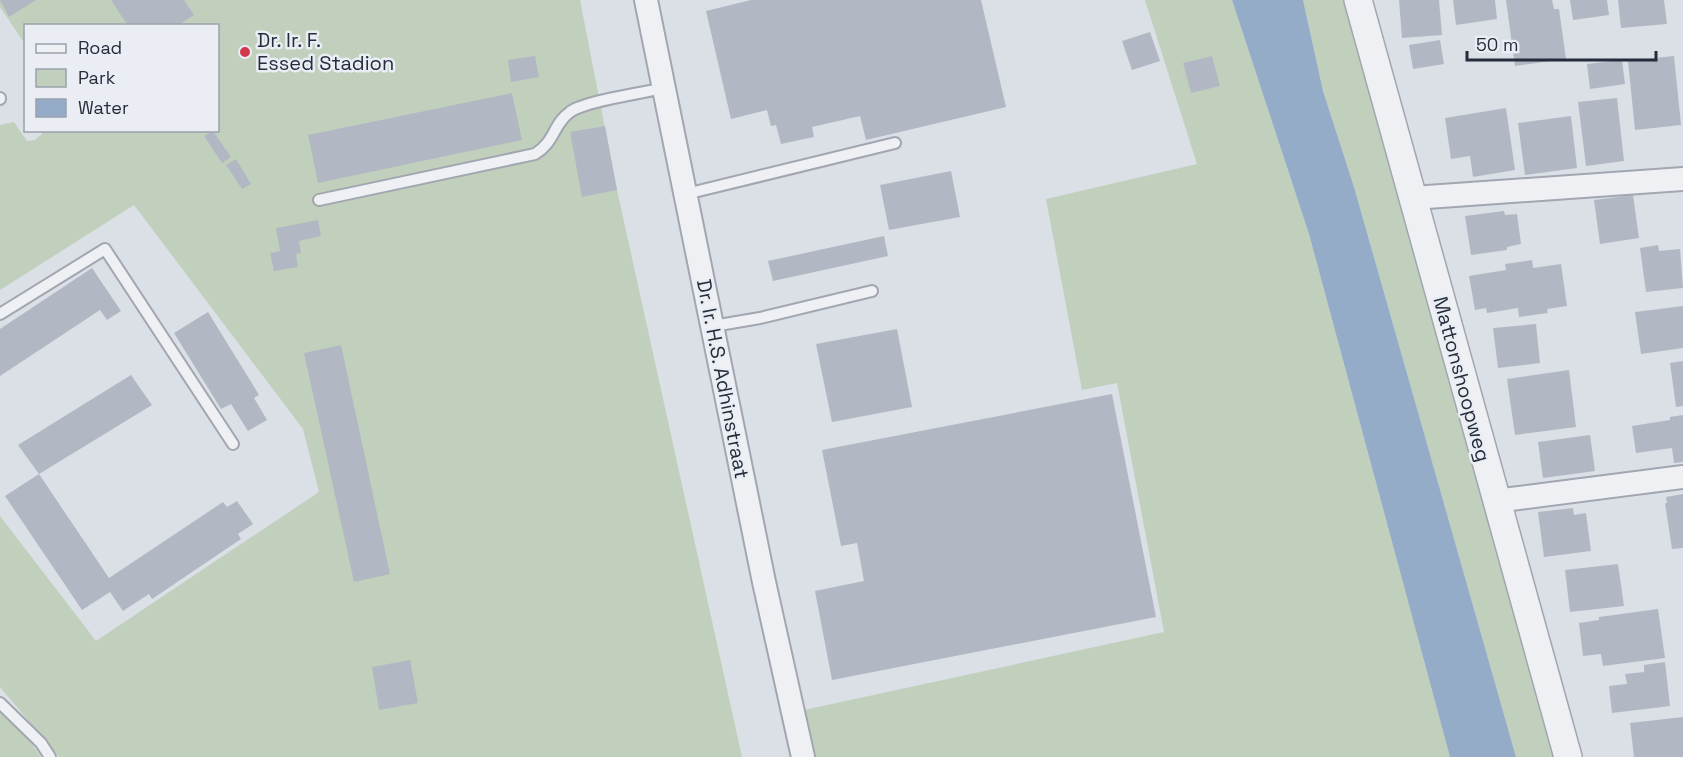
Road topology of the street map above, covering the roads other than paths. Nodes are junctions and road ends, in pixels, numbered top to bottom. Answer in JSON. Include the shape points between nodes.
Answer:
{"nodes":[{"id":1,"x":646,"y":0,"type":"edge"},
{"id":2,"x":1358,"y":0,"type":"edge"},
{"id":3,"x":664,"y":88,"type":"junction"},
{"id":4,"x":895,"y":143,"type":"dead end"},
{"id":5,"x":1683,"y":179,"type":"edge"},
{"id":6,"x":686,"y":194,"type":"junction"},
{"id":7,"x":1413,"y":198,"type":"junction"},
{"id":8,"x":319,"y":200,"type":"dead end"},
{"id":9,"x":872,"y":291,"type":"dead end"},
{"id":10,"x":0,"y":314,"type":"edge"},
{"id":11,"x":713,"y":326,"type":"junction"},
{"id":12,"x":233,"y":444,"type":"dead end"},
{"id":13,"x":1683,"y":477,"type":"edge"},
{"id":14,"x":1495,"y":501,"type":"junction"},
{"id":15,"x":0,"y":703,"type":"edge"},
{"id":16,"x":50,"y":757,"type":"edge"},
{"id":17,"x":803,"y":757,"type":"edge"},
{"id":18,"x":1568,"y":757,"type":"edge"}],
"edges":[{"from":1,"to":3,"type":"street","name":"Dr. Ir. H.S. Adhinstraat"},
{"from":2,"to":7,"type":"street","name":"Mattonshoopweg"},
{"from":3,"to":6,"type":"street","name":"Dr. Ir. H.S. Adhinstraat"},
{"from":3,"to":8,"type":"lane","via":[[571,111],[558,124],[546,147],[535,154]]},
{"from":4,"to":6,"type":"lane"},
{"from":5,"to":7,"type":"street"},
{"from":6,"to":11,"type":"street","name":"Dr. Ir. H.S. Adhinstraat"},
{"from":7,"to":14,"type":"street","name":"Mattonshoopweg"},
{"from":9,"to":11,"type":"lane"},
{"from":10,"to":12,"type":"lane","via":[[105,249]]},
{"from":11,"to":17,"type":"street","name":"Dr. Ir. H.S. Adhinstraat"},
{"from":13,"to":14,"type":"street"},
{"from":14,"to":18,"type":"street","name":"Mattonshoopweg"},
{"from":15,"to":16,"type":"lane"}]}
